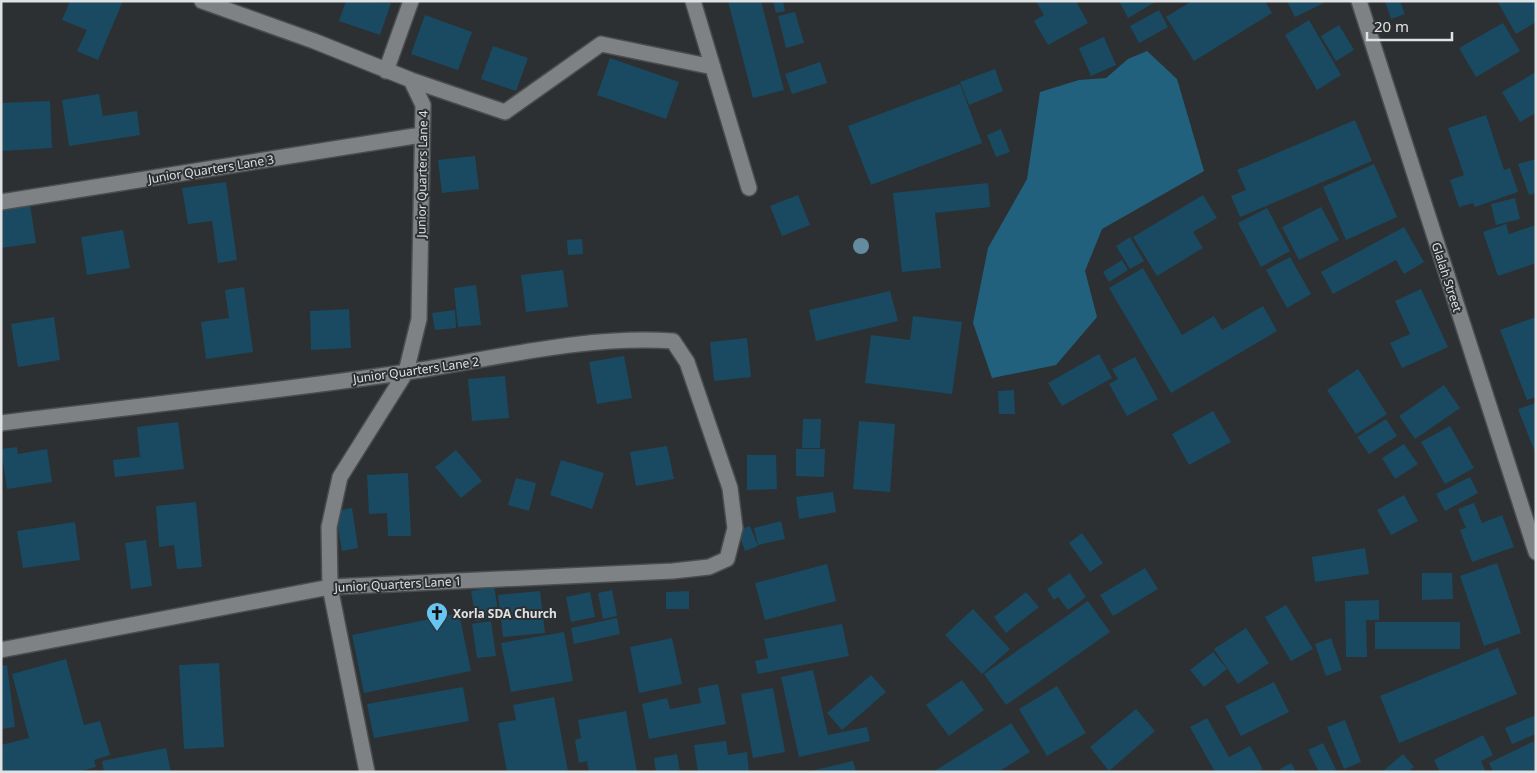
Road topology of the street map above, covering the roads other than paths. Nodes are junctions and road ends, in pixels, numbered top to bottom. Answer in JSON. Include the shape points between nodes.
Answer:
{"nodes":[{"id":1,"x":202,"y":1,"type":"edge"},
{"id":2,"x":411,"y":1,"type":"edge"},
{"id":3,"x":693,"y":1,"type":"edge"},
{"id":4,"x":1359,"y":1,"type":"edge"},
{"id":5,"x":713,"y":67,"type":"junction"},
{"id":6,"x":386,"y":71,"type":"junction"},
{"id":7,"x":411,"y":80,"type":"junction"},
{"id":8,"x":421,"y":135,"type":"junction"},
{"id":9,"x":749,"y":188,"type":"dead end"},
{"id":10,"x":1,"y":202,"type":"edge"},
{"id":11,"x":406,"y":372,"type":"junction"},
{"id":12,"x":1,"y":423,"type":"edge"},
{"id":13,"x":730,"y":488,"type":"joint"},
{"id":14,"x":1536,"y":552,"type":"edge"},
{"id":15,"x":330,"y":587,"type":"junction"},
{"id":16,"x":1,"y":650,"type":"edge"},
{"id":17,"x":367,"y":772,"type":"edge"}],
"edges":[{"from":1,"to":6,"type":"street"},
{"from":2,"to":6,"type":"street"},
{"from":3,"to":5,"type":"street"},
{"from":4,"to":14,"type":"street","name":"Glalah Street"},
{"from":5,"to":7,"type":"street","via":[[601,44],[505,112]]},
{"from":5,"to":9,"type":"street"},
{"from":6,"to":7,"type":"street"},
{"from":7,"to":8,"type":"street","name":"Junior Quarters Lane 4","via":[[424,105]]},
{"from":8,"to":10,"type":"street","name":"Junior Quarters Lane 3"},
{"from":8,"to":11,"type":"street","name":"Junior Quarters Lane 4","via":[[419,319]]},
{"from":11,"to":12,"type":"street","name":"Junior Quarters Lane 2"},
{"from":11,"to":13,"type":"street","name":"Junior Quarters Lane 2","via":[[591,343],[637,339],[673,341],[687,362]]},
{"from":11,"to":15,"type":"street","name":"Junior Quarters Lane 4","via":[[340,477],[329,527]]},
{"from":13,"to":15,"type":"street","name":"Junior Quarters Lane 1","via":[[735,528],[727,559],[709,567]]},
{"from":15,"to":16,"type":"street","name":"Junior Quarters Lane 1"},
{"from":15,"to":17,"type":"street","name":"Junior Quarters Lane 4"}]}
